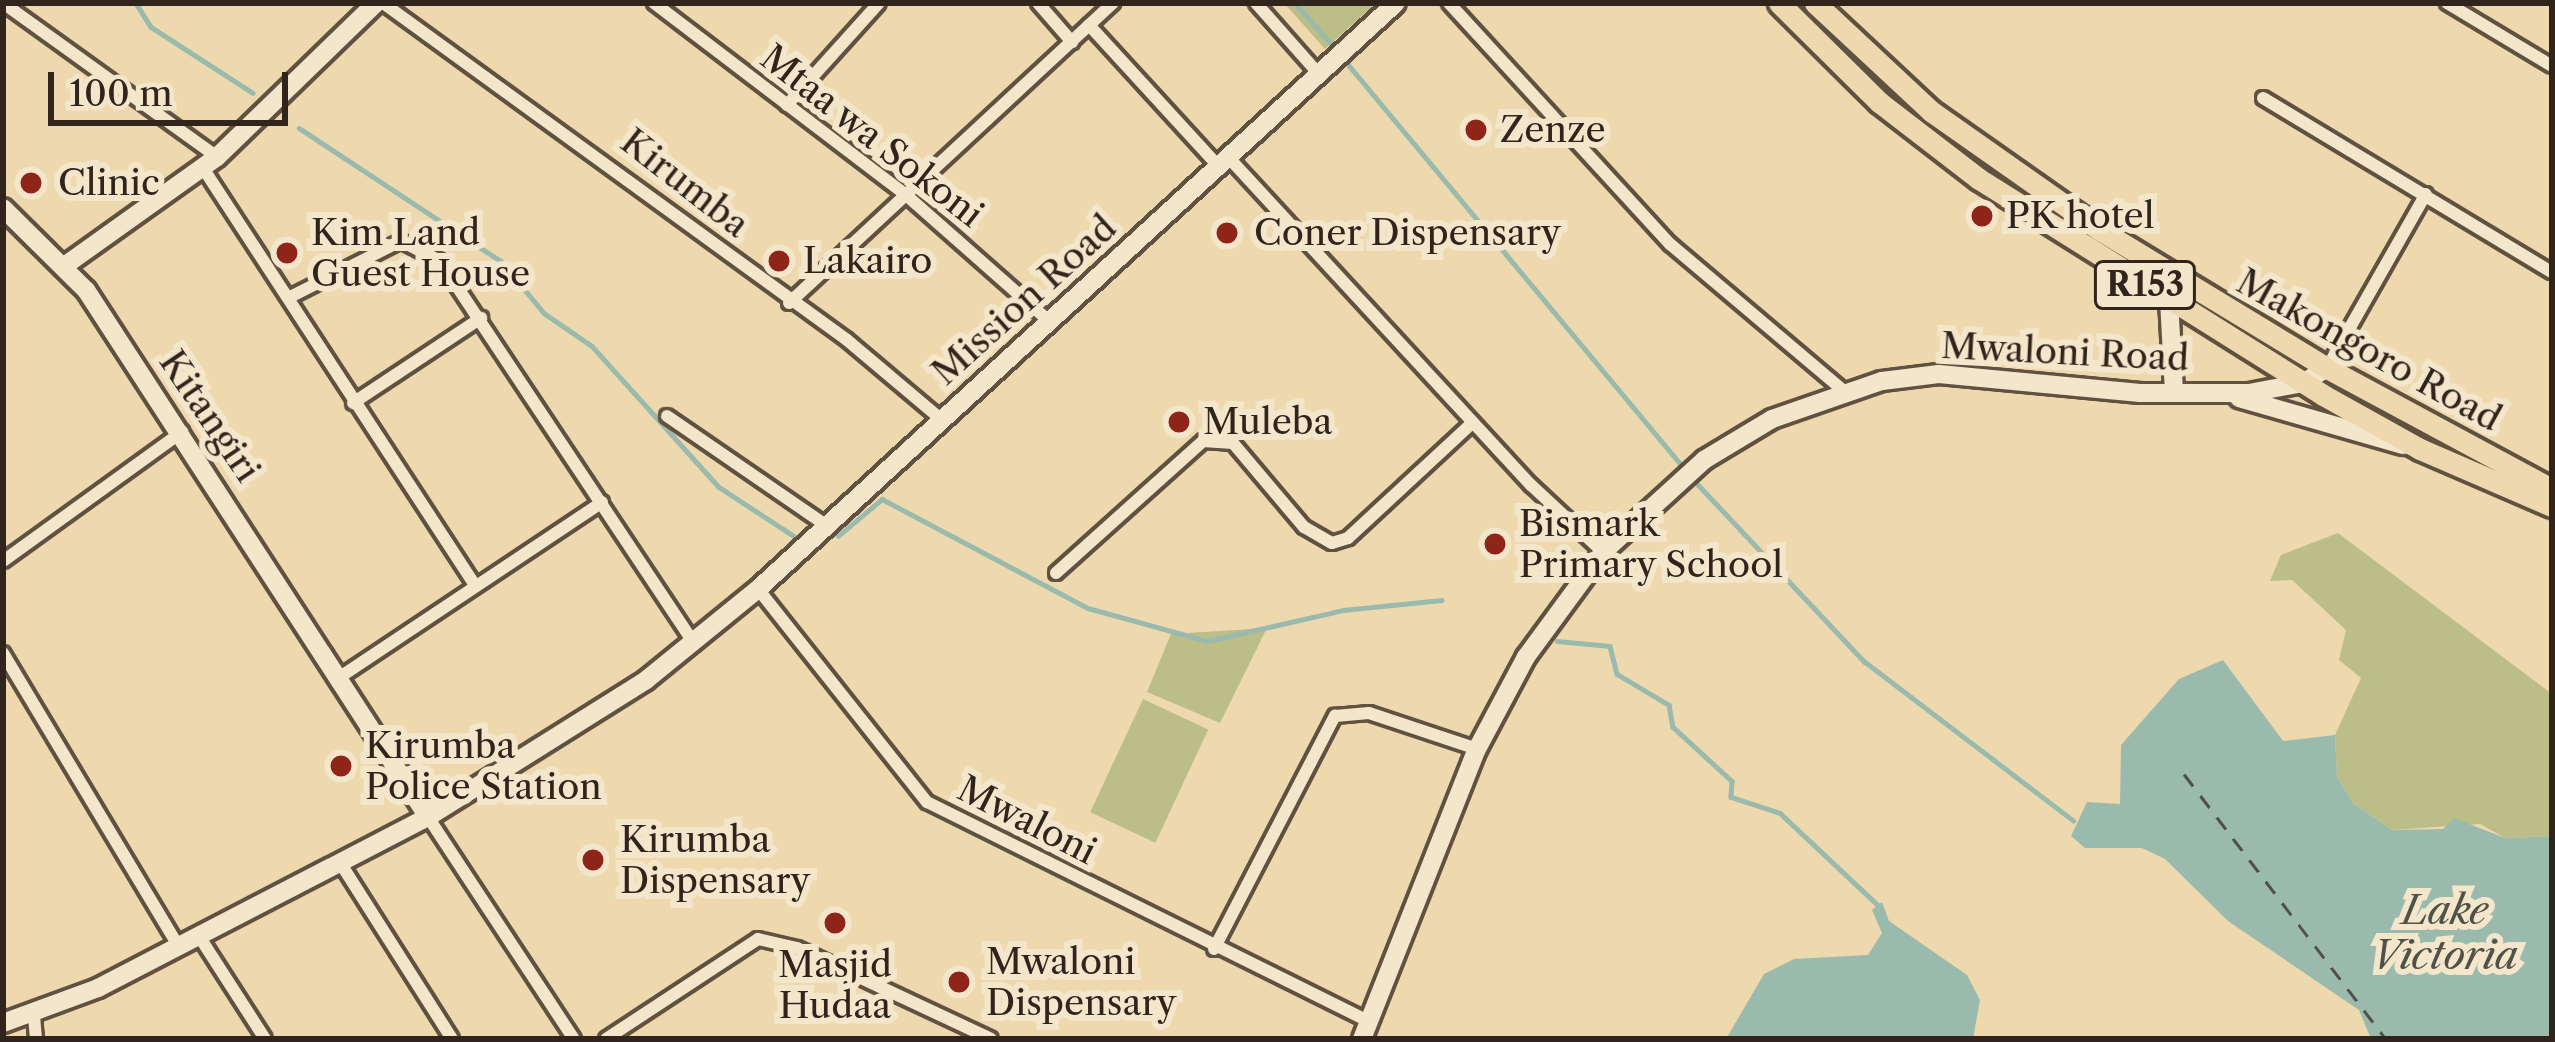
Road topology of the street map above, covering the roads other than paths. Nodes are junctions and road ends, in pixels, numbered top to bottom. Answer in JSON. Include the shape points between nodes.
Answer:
{"nodes":[{"id":1,"x":3,"y":3,"type":"edge"},
{"id":2,"x":379,"y":3,"type":"edge"},
{"id":3,"x":879,"y":3,"type":"edge"},
{"id":4,"x":1038,"y":3,"type":"edge"},
{"id":5,"x":1113,"y":3,"type":"edge"},
{"id":6,"x":1256,"y":3,"type":"edge"},
{"id":7,"x":1396,"y":3,"type":"edge"},
{"id":8,"x":1449,"y":3,"type":"edge"},
{"id":9,"x":1779,"y":3,"type":"edge"},
{"id":10,"x":1815,"y":3,"type":"edge"},
{"id":11,"x":2446,"y":3,"type":"edge"},
{"id":12,"x":662,"y":5,"type":"edge"},
{"id":13,"x":1089,"y":26,"type":"junction"},
{"id":14,"x":1072,"y":42,"type":"junction"},
{"id":15,"x":2552,"y":66,"type":"edge"},
{"id":16,"x":1324,"y":67,"type":"junction"},
{"id":17,"x":2263,"y":98,"type":"dead end"},
{"id":18,"x":787,"y":105,"type":"junction"},
{"id":19,"x":210,"y":163,"type":"junction"},
{"id":20,"x":1225,"y":164,"type":"junction"},
{"id":21,"x":2426,"y":194,"type":"junction"},
{"id":22,"x":906,"y":195,"type":"junction"},
{"id":23,"x":3,"y":208,"type":"edge"},
{"id":24,"x":67,"y":264,"type":"junction"},
{"id":25,"x":2552,"y":272,"type":"edge"},
{"id":26,"x":292,"y":296,"type":"junction"},
{"id":27,"x":2168,"y":300,"type":"junction"},
{"id":28,"x":789,"y":303,"type":"junction"},
{"id":29,"x":481,"y":318,"type":"junction"},
{"id":30,"x":1049,"y":321,"type":"junction"},
{"id":31,"x":2326,"y":368,"type":"junction"},
{"id":32,"x":2303,"y":383,"type":"junction"},
{"id":33,"x":1843,"y":390,"type":"junction"},
{"id":34,"x":2174,"y":393,"type":"junction"},
{"id":35,"x":2225,"y":393,"type":"junction"},
{"id":36,"x":353,"y":403,"type":"junction"},
{"id":37,"x":668,"y":416,"type":"dead end"},
{"id":38,"x":942,"y":420,"type":"junction"},
{"id":39,"x":1472,"y":423,"type":"junction"},
{"id":40,"x":182,"y":432,"type":"junction"},
{"id":41,"x":2420,"y":449,"type":"junction"},
{"id":42,"x":2552,"y":489,"type":"edge"},
{"id":43,"x":602,"y":502,"type":"junction"},
{"id":44,"x":2552,"y":506,"type":"edge"},
{"id":45,"x":827,"y":526,"type":"junction"},
{"id":46,"x":1603,"y":552,"type":"junction"},
{"id":47,"x":3,"y":561,"type":"edge"},
{"id":48,"x":1056,"y":573,"type":"dead end"},
{"id":49,"x":475,"y":586,"type":"junction"},
{"id":50,"x":758,"y":589,"type":"junction"},
{"id":51,"x":694,"y":644,"type":"junction"},
{"id":52,"x":3,"y":652,"type":"edge"},
{"id":53,"x":340,"y":677,"type":"junction"},
{"id":54,"x":1477,"y":749,"type":"junction"},
{"id":55,"x":428,"y":817,"type":"junction"},
{"id":56,"x":341,"y":864,"type":"junction"},
{"id":57,"x":199,"y":936,"type":"junction"},
{"id":58,"x":179,"y":947,"type":"junction"},
{"id":59,"x":1214,"y":949,"type":"junction"},
{"id":60,"x":34,"y":1016,"type":"junction"},
{"id":61,"x":3,"y":1023,"type":"edge"},
{"id":62,"x":1366,"y":1031,"type":"edge"},
{"id":63,"x":36,"y":1039,"type":"edge"},
{"id":64,"x":265,"y":1039,"type":"edge"},
{"id":65,"x":452,"y":1039,"type":"edge"},
{"id":66,"x":574,"y":1039,"type":"edge"},
{"id":67,"x":606,"y":1039,"type":"edge"},
{"id":68,"x":991,"y":1039,"type":"edge"}],
"edges":[{"from":1,"to":19,"type":"street"},
{"from":2,"to":19,"type":"street"},
{"from":2,"to":28,"type":"street","name":"Kirumba"},
{"from":3,"to":18,"type":"street"},
{"from":4,"to":14,"type":"street"},
{"from":5,"to":13,"type":"street"},
{"from":6,"to":16,"type":"street"},
{"from":7,"to":16,"type":"street","name":"Mission Road"},
{"from":8,"to":33,"type":"street","via":[[1655,230]]},
{"from":9,"to":27,"type":"main road","name":"Makongoro Road","number":"R153","via":[[1801,32],[1937,150]]},
{"from":10,"to":31,"type":"main road","name":"Makongoro Road","number":"R153","via":[[1894,80],[2016,174]]},
{"from":11,"to":15,"type":"street"},
{"from":12,"to":18,"type":"street","name":"Mtaa wa Sokoni"},
{"from":13,"to":14,"type":"street"},
{"from":13,"to":20,"type":"street"},
{"from":14,"to":22,"type":"street"},
{"from":16,"to":20,"type":"street","name":"Mission Road"},
{"from":17,"to":21,"type":"street"},
{"from":18,"to":22,"type":"street","name":"Mtaa wa Sokoni"},
{"from":19,"to":24,"type":"street"},
{"from":19,"to":26,"type":"street"},
{"from":20,"to":30,"type":"street","name":"Mission Road"},
{"from":20,"to":39,"type":"street"},
{"from":21,"to":25,"type":"street"},
{"from":21,"to":31,"type":"street"},
{"from":22,"to":28,"type":"street"},
{"from":22,"to":30,"type":"street","name":"Mtaa wa Sokoni"},
{"from":23,"to":24,"type":"street","name":"Kitangiri"},
{"from":24,"to":40,"type":"street","name":"Kitangiri"},
{"from":26,"to":29,"type":"street","via":[[401,241],[440,261]]},
{"from":26,"to":36,"type":"street"},
{"from":27,"to":32,"type":"main road","name":"Makongoro Road","number":"R153"},
{"from":27,"to":34,"type":"street"},
{"from":28,"to":38,"type":"street","name":"Kirumba"},
{"from":29,"to":36,"type":"street"},
{"from":29,"to":43,"type":"street"},
{"from":30,"to":38,"type":"street","name":"Mission Road"},
{"from":31,"to":32,"type":"street","name":"Mwaloni Road"},
{"from":31,"to":42,"type":"main road","name":"Makongoro Road","number":"R153"},
{"from":32,"to":35,"type":"street","name":"Mwaloni Road"},
{"from":32,"to":41,"type":"main road","name":"Makongoro Road","number":"R153"},
{"from":33,"to":34,"type":"street","name":"Mwaloni Road","via":[[1939,374]]},
{"from":33,"to":46,"type":"street","name":"Mwaloni Road","via":[[1704,460]]},
{"from":34,"to":35,"type":"street","name":"Mwaloni Road"},
{"from":35,"to":41,"type":"street"},
{"from":36,"to":49,"type":"street"},
{"from":37,"to":45,"type":"street"},
{"from":38,"to":45,"type":"street","name":"Mission Road"},
{"from":39,"to":46,"type":"street"},
{"from":39,"to":48,"type":"street","via":[[1348,538],[1332,543],[1304,527],[1233,443],[1203,441]]},
{"from":40,"to":47,"type":"street"},
{"from":40,"to":53,"type":"street","name":"Kitangiri"},
{"from":41,"to":44,"type":"main road","name":"Makongoro Road","number":"R153"},
{"from":43,"to":49,"type":"street"},
{"from":43,"to":51,"type":"street"},
{"from":45,"to":50,"type":"street","name":"Mission Road"},
{"from":46,"to":54,"type":"street","name":"Mwaloni Road","via":[[1526,657]]},
{"from":49,"to":53,"type":"street"},
{"from":50,"to":51,"type":"street","name":"Mission Road"},
{"from":50,"to":59,"type":"street","name":"Mwaloni","via":[[927,802]]},
{"from":51,"to":55,"type":"street","name":"Mission Road","via":[[582,725]]},
{"from":52,"to":58,"type":"street"},
{"from":53,"to":55,"type":"street","name":"Kitangiri"},
{"from":54,"to":59,"type":"street","via":[[1369,712],[1335,716]]},
{"from":54,"to":62,"type":"street","name":"Mwaloni Road"},
{"from":55,"to":56,"type":"street"},
{"from":55,"to":66,"type":"street"},
{"from":56,"to":57,"type":"street"},
{"from":56,"to":65,"type":"street"},
{"from":57,"to":58,"type":"street"},
{"from":57,"to":64,"type":"street"},
{"from":58,"to":60,"type":"street"},
{"from":59,"to":62,"type":"street","name":"Mwaloni"},
{"from":60,"to":61,"type":"street"},
{"from":60,"to":63,"type":"street"},
{"from":67,"to":68,"type":"street","via":[[758,939],[797,947]]}]}
